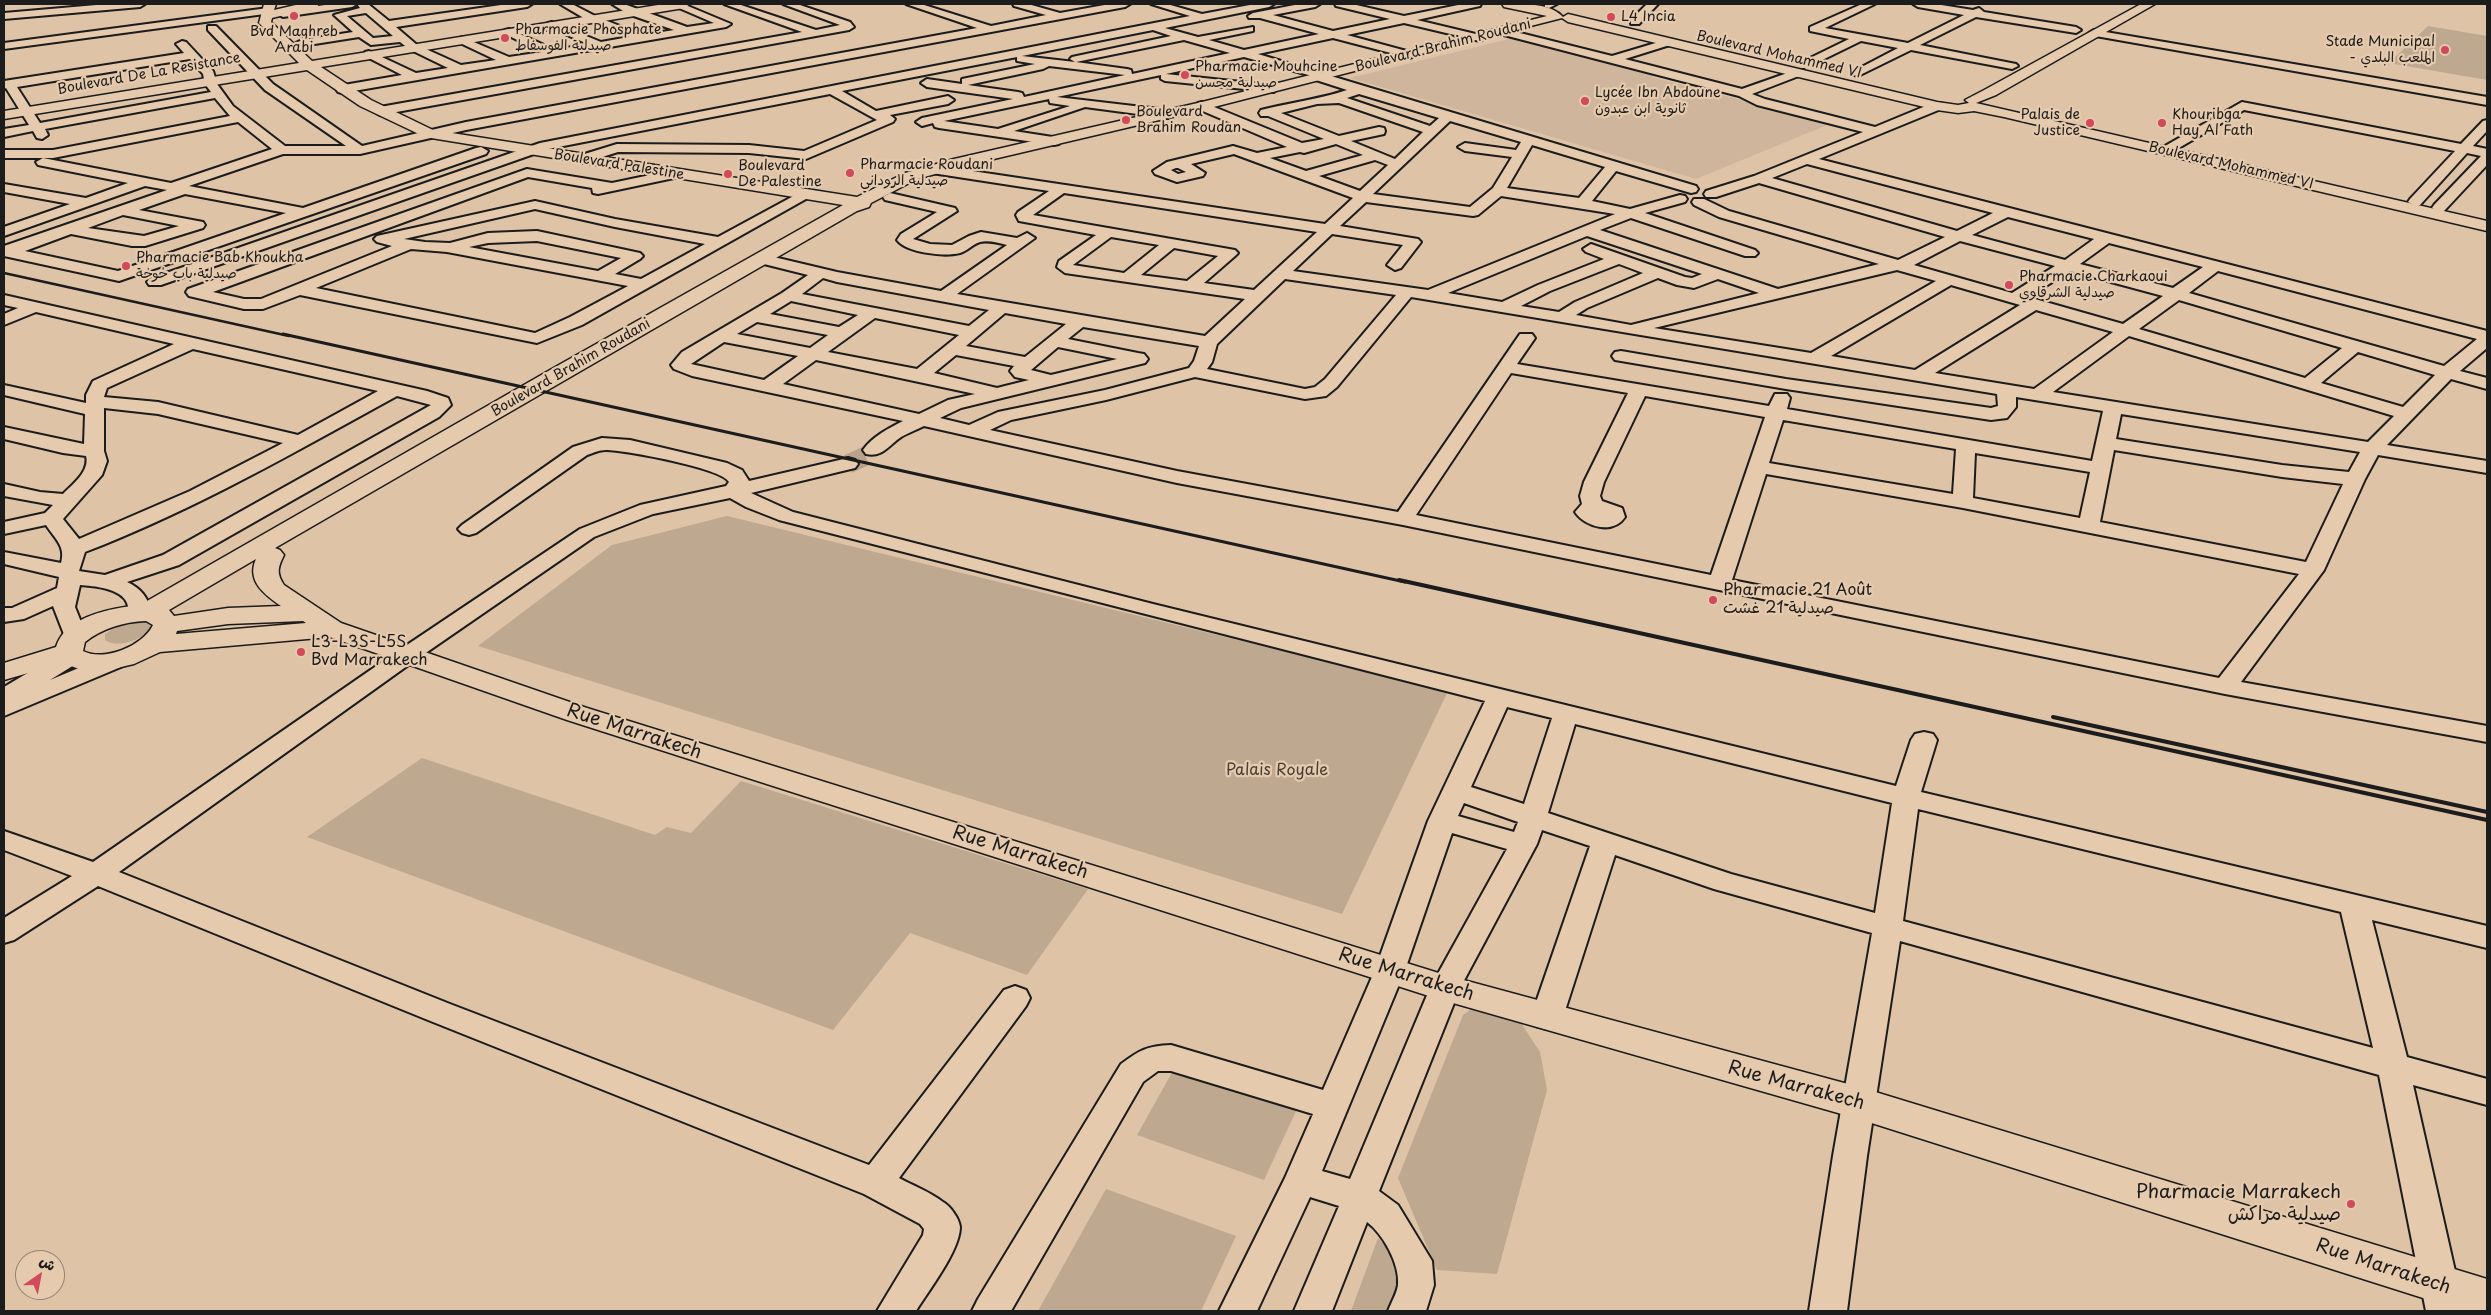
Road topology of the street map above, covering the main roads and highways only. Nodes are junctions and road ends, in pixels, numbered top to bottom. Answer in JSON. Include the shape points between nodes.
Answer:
{"nodes":[{"id":1,"x":302,"y":4,"type":"edge"},
{"id":2,"x":313,"y":4,"type":"edge"},
{"id":3,"x":680,"y":4,"type":"edge"},
{"id":4,"x":1508,"y":4,"type":"edge"},
{"id":5,"x":2126,"y":4,"type":"edge"},
{"id":6,"x":2148,"y":4,"type":"edge"},
{"id":7,"x":1558,"y":10,"type":"edge"},
{"id":8,"x":273,"y":11,"type":"edge"},
{"id":9,"x":326,"y":61,"type":"junction"},
{"id":10,"x":307,"y":64,"type":"junction"},
{"id":11,"x":1829,"y":66,"type":"dead end"},
{"id":12,"x":1853,"y":72,"type":"road end"},
{"id":13,"x":1996,"y":74,"type":"dead end"},
{"id":14,"x":1876,"y":77,"type":"dead end"},
{"id":15,"x":1979,"y":83,"type":"dead end"},
{"id":16,"x":1971,"y":100,"type":"junction"},
{"id":17,"x":4,"y":114,"type":"edge"},
{"id":18,"x":440,"y":134,"type":"junction"},
{"id":19,"x":858,"y":204,"type":"junction"},
{"id":20,"x":2487,"y":219,"type":"edge"},
{"id":21,"x":2487,"y":226,"type":"edge"},
{"id":22,"x":763,"y":263,"type":"junction"},
{"id":23,"x":271,"y":555,"type":"junction"},
{"id":24,"x":319,"y":621,"type":"junction"},
{"id":25,"x":155,"y":623,"type":"junction"},
{"id":26,"x":71,"y":649,"type":"junction"},
{"id":27,"x":4,"y":672,"type":"edge"},
{"id":28,"x":2443,"y":1298,"type":"edge"},
{"id":29,"x":2487,"y":1299,"type":"edge"}],
"edges":[{"from":1,"to":8,"type":"main road"},
{"from":2,"to":8,"type":"main road"},
{"from":3,"to":9,"type":"main road","name":"Boulevard De La Resistance","via":[[462,40],[408,43],[370,54]]},
{"from":4,"to":7,"type":"main road","name":"Boulevard Mohammed VI"},
{"from":5,"to":13,"type":"main road"},
{"from":6,"to":16,"type":"main road","via":[[1991,92]]},
{"from":7,"to":11,"type":"main road","name":"Boulevard Mohammed VI","via":[[1635,22]]},
{"from":7,"to":16,"type":"main road","name":"Boulevard Mohammed VI","via":[[1669,42],[1932,104],[1958,109]]},
{"from":7,"to":19,"type":"main road","name":"Boulevard Brahim Roudani","via":[[1504,32],[938,171]]},
{"from":8,"to":9,"type":"main road","name":"Boulevard Palestine","via":[[302,43]]},
{"from":8,"to":10,"type":"main road","name":"Boulevard Palestine"},
{"from":9,"to":10,"type":"main road","name":"Boulevard De La Resistance"},
{"from":9,"to":18,"type":"main road","name":"Boulevard Palestine","via":[[360,86]]},
{"from":10,"to":17,"type":"main road","name":"Boulevard De La Resistance"},
{"from":10,"to":18,"type":"main road","name":"Boulevard Palestine","via":[[380,111]]},
{"from":12,"to":14,"type":"main road","name":"Boulevard Mohammed VI"},
{"from":15,"to":16,"type":"main road"},
{"from":16,"to":20,"type":"main road","name":"Boulevard Mohammed VI"},
{"from":16,"to":21,"type":"main road","name":"Boulevard Mohammed VI"},
{"from":18,"to":19,"type":"main road","name":"Boulevard Palestine","via":[[496,146],[538,148],[582,159]]},
{"from":19,"to":22,"type":"main road","name":"Boulevard Brahim Roudani"},
{"from":19,"to":22,"type":"main road","name":"Boulevard Brahim Roudani"},
{"from":22,"to":23,"type":"main road","name":"Boulevard Brahim Roudani"},
{"from":22,"to":25,"type":"main road","name":"Boulevard Brahim Roudani","via":[[557,374]]},
{"from":23,"to":24,"type":"main road","via":[[265,568],[266,578],[275,590]]},
{"from":23,"to":25,"type":"main road","name":"Boulevard Brahim Roudani"},
{"from":24,"to":25,"type":"main road"},
{"from":24,"to":28,"type":"main road","name":"Rue Marrakech","via":[[406,656],[595,720],[1445,988],[1858,1103],[2167,1197]]},
{"from":25,"to":26,"type":"main road","via":[[104,620]]},
{"from":25,"to":26,"type":"main road","via":[[120,658],[96,662],[77,660]]},
{"from":26,"to":27,"type":"main road"},
{"from":28,"to":29,"type":"main road","name":"Rue Marrakech"}]}
